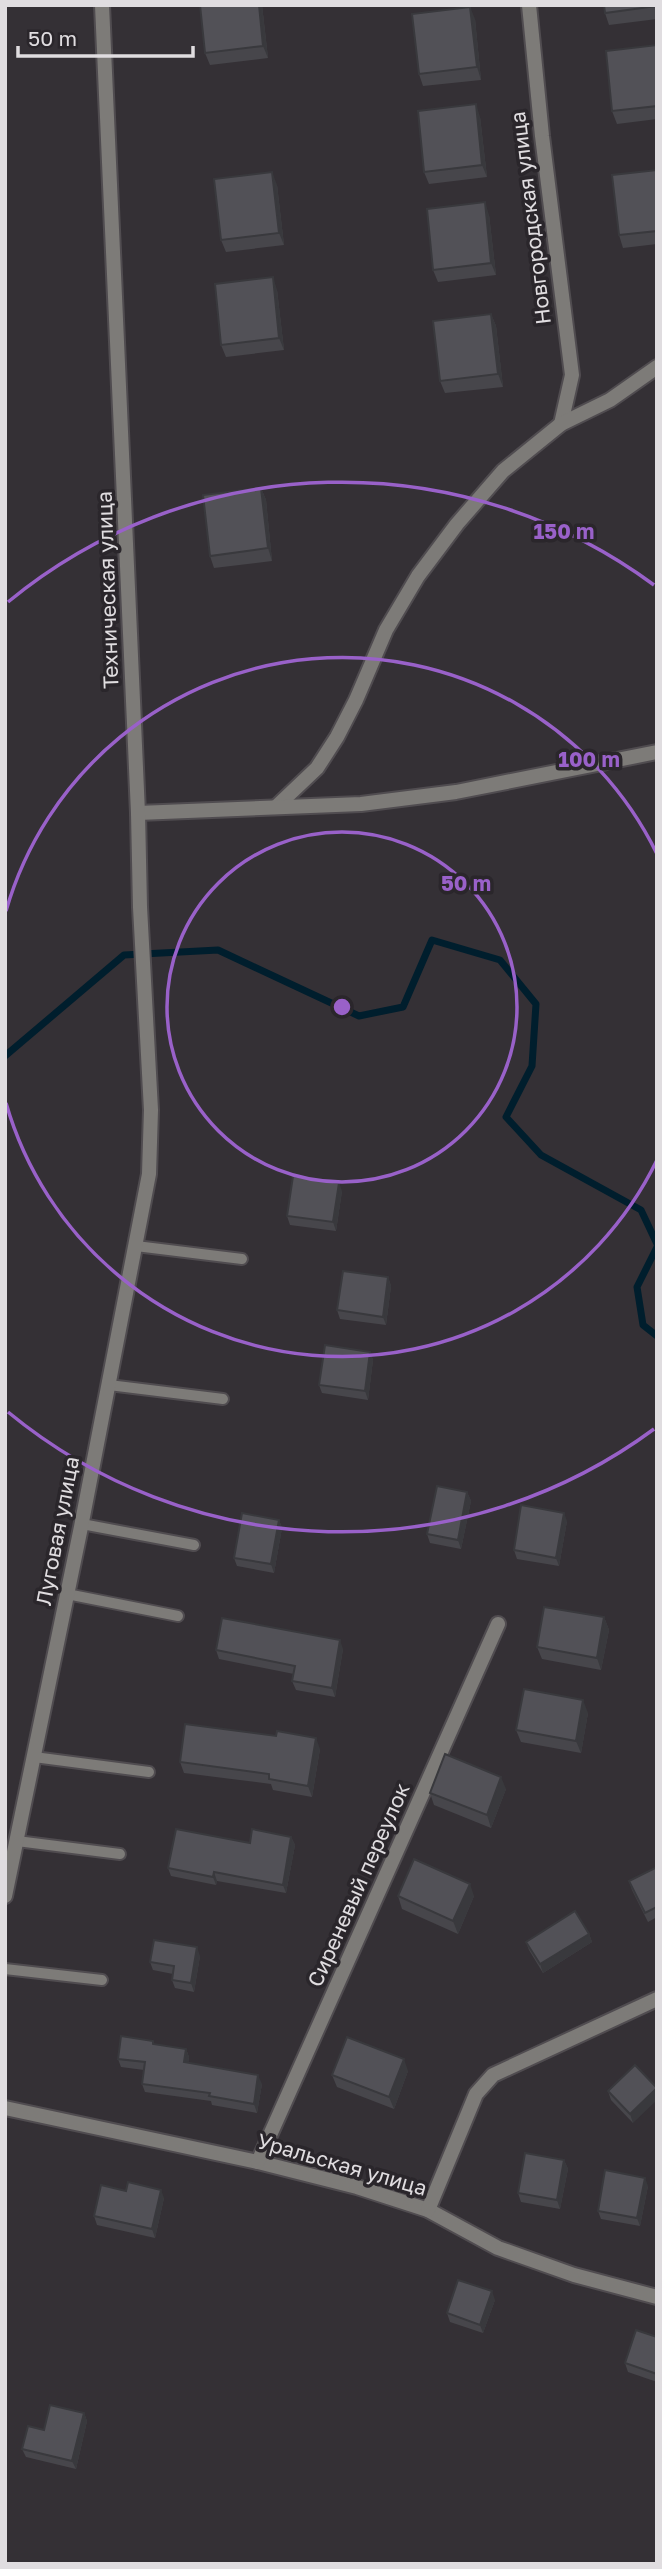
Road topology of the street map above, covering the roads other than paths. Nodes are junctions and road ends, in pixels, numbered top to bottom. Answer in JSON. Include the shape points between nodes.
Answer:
{"nodes":[{"id":1,"x":102,"y":5,"type":"edge"},
{"id":2,"x":529,"y":5,"type":"edge"},
{"id":3,"x":657,"y":367,"type":"edge"},
{"id":4,"x":561,"y":424,"type":"junction"},
{"id":5,"x":657,"y":752,"type":"edge"},
{"id":6,"x":277,"y":806,"type":"junction"},
{"id":7,"x":138,"y":813,"type":"junction"},
{"id":8,"x":149,"y":1174,"type":"joint"},
{"id":9,"x":136,"y":1246,"type":"junction"},
{"id":10,"x":242,"y":1259,"type":"dead end"},
{"id":11,"x":109,"y":1385,"type":"junction"},
{"id":12,"x":223,"y":1399,"type":"dead end"},
{"id":13,"x":82,"y":1524,"type":"junction"},
{"id":14,"x":194,"y":1545,"type":"dead end"},
{"id":15,"x":67,"y":1594,"type":"junction"},
{"id":16,"x":178,"y":1616,"type":"dead end"},
{"id":17,"x":498,"y":1624,"type":"dead end"},
{"id":18,"x":34,"y":1757,"type":"junction"},
{"id":19,"x":149,"y":1772,"type":"dead end"},
{"id":20,"x":17,"y":1840,"type":"junction"},
{"id":21,"x":120,"y":1854,"type":"dead end"},
{"id":22,"x":5,"y":1896,"type":"edge"},
{"id":23,"x":5,"y":1969,"type":"edge"},
{"id":24,"x":102,"y":1980,"type":"dead end"},
{"id":25,"x":657,"y":1999,"type":"edge"},
{"id":26,"x":5,"y":2108,"type":"edge"},
{"id":27,"x":258,"y":2162,"type":"junction"},
{"id":28,"x":428,"y":2210,"type":"junction"},
{"id":29,"x":657,"y":2297,"type":"edge"}],
"edges":[{"from":1,"to":7,"type":"street","name":"Техническая улица"},
{"from":2,"to":4,"type":"street","name":"Новгородская улица","via":[[572,375]]},
{"from":3,"to":4,"type":"street","via":[[610,400]]},
{"from":4,"to":6,"type":"street","via":[[503,471],[418,576],[386,630],[331,747],[317,768]]},
{"from":5,"to":6,"type":"street","via":[[456,792],[361,804]]},
{"from":6,"to":7,"type":"street"},
{"from":7,"to":8,"type":"street","name":"Техническая улица","via":[[151,1110]]},
{"from":8,"to":9,"type":"street","name":"Луговая улица"},
{"from":9,"to":10,"type":"lane"},
{"from":9,"to":11,"type":"street","name":"Луговая улица"},
{"from":11,"to":12,"type":"lane"},
{"from":11,"to":13,"type":"street","name":"Луговая улица"},
{"from":13,"to":14,"type":"lane"},
{"from":13,"to":15,"type":"street","name":"Луговая улица"},
{"from":15,"to":16,"type":"lane"},
{"from":15,"to":18,"type":"street","name":"Луговая улица"},
{"from":17,"to":27,"type":"street","name":"Сиреневый переулок"},
{"from":18,"to":19,"type":"lane"},
{"from":18,"to":20,"type":"street","name":"Луговая улица"},
{"from":20,"to":21,"type":"lane"},
{"from":20,"to":22,"type":"street","name":"Луговая улица"},
{"from":23,"to":24,"type":"lane"},
{"from":25,"to":28,"type":"street","via":[[493,2076],[476,2094]]},
{"from":26,"to":27,"type":"street","name":"Уральская улица"},
{"from":27,"to":28,"type":"street","name":"Уральская улица"},
{"from":28,"to":29,"type":"street","name":"Уральская улица","via":[[498,2248]]}]}
